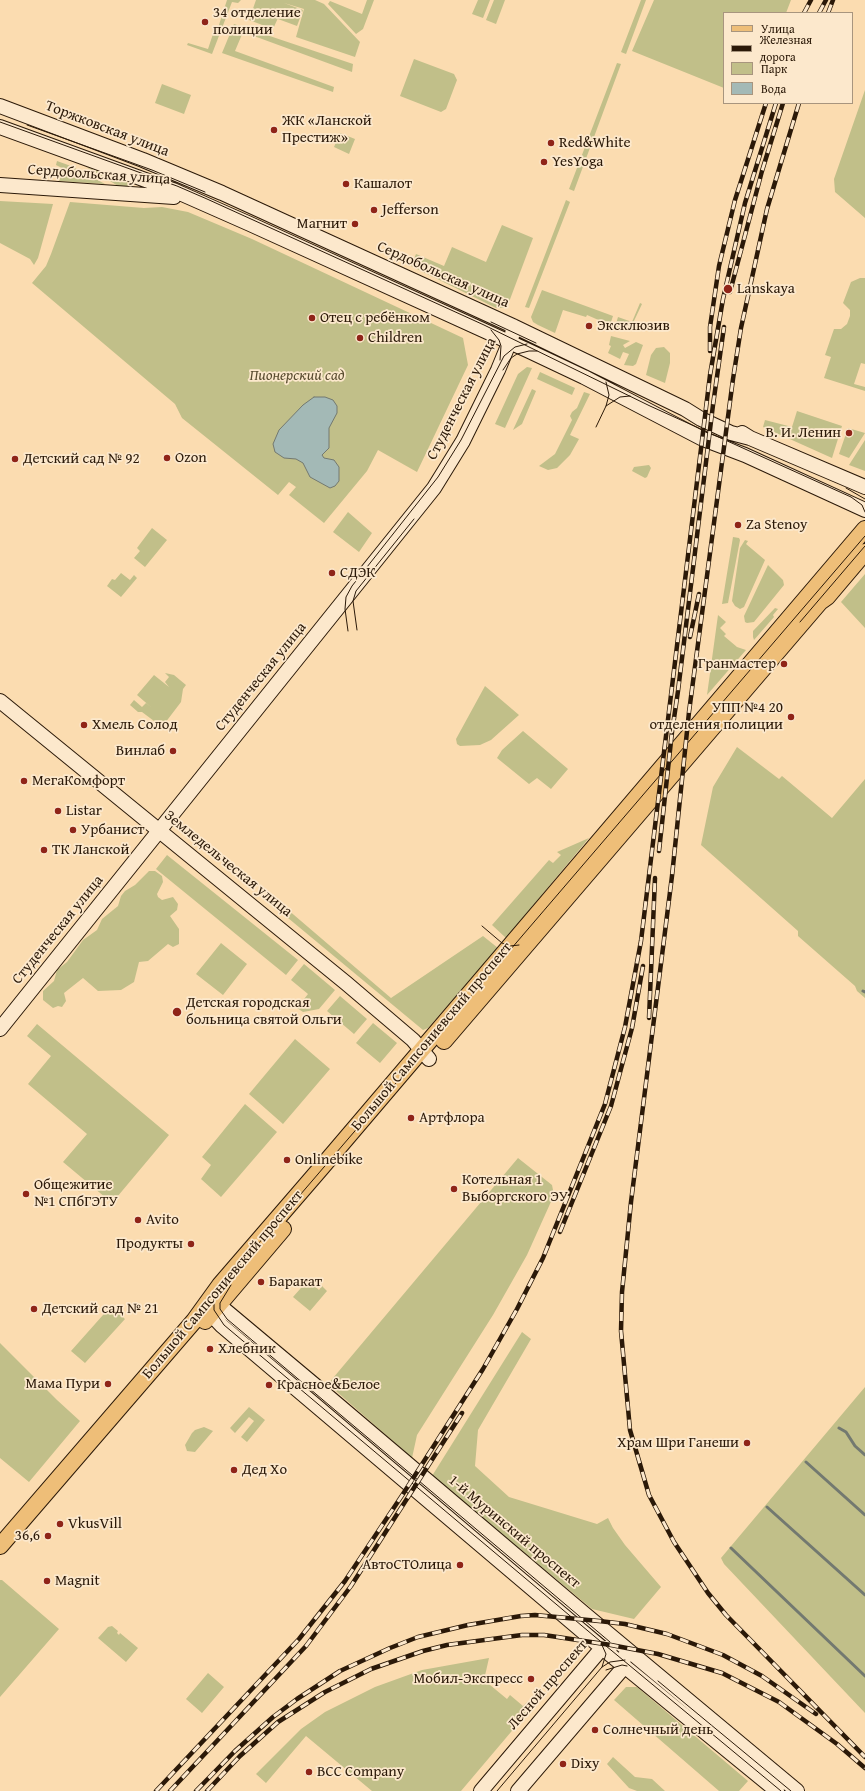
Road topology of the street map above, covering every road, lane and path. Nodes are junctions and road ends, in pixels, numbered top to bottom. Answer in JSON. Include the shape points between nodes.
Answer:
{"nodes":[{"id":1,"x":0,"y":106,"type":"edge"},
{"id":2,"x":0,"y":127,"type":"edge"},
{"id":3,"x":201,"y":184,"type":"junction"},
{"id":4,"x":0,"y":186,"type":"edge"},
{"id":5,"x":195,"y":200,"type":"junction"},
{"id":6,"x":513,"y":326,"type":"junction"},
{"id":7,"x":510,"y":342,"type":"junction"},
{"id":8,"x":864,"y":488,"type":"edge"},
{"id":9,"x":865,"y":510,"type":"edge"},
{"id":10,"x":865,"y":529,"type":"edge"},
{"id":11,"x":865,"y":552,"type":"edge"},
{"id":12,"x":0,"y":701,"type":"edge"},
{"id":13,"x":161,"y":830,"type":"junction"},
{"id":14,"x":0,"y":1029,"type":"edge"},
{"id":15,"x":425,"y":1054,"type":"junction"},
{"id":16,"x":211,"y":1306,"type":"junction"},
{"id":17,"x":0,"y":1546,"type":"edge"},
{"id":18,"x":0,"y":1553,"type":"edge"},
{"id":19,"x":623,"y":1646,"type":"junction"},
{"id":20,"x":602,"y":1648,"type":"junction"},
{"id":21,"x":624,"y":1667,"type":"junction"},
{"id":22,"x":481,"y":1791,"type":"edge"},
{"id":23,"x":518,"y":1791,"type":"edge"},
{"id":24,"x":777,"y":1791,"type":"edge"},
{"id":25,"x":797,"y":1791,"type":"edge"}],
"edges":[{"from":1,"to":3,"type":"main road","name":"Торжковская улица"},
{"from":2,"to":5,"type":"main road"},
{"from":3,"to":5,"type":"main road"},
{"from":3,"to":6,"type":"main road","name":"Сердобольская улица"},
{"from":4,"to":5,"type":"main road","name":"Сердобольская улица","via":[[157,195]]},
{"from":5,"to":7,"type":"main road","name":"Сердобольская улица"},
{"from":6,"to":7,"type":"main road","name":"Студенческая улица"},
{"from":6,"to":8,"type":"main road","name":"Сердобольская улица","via":[[685,408],[713,425],[750,438]]},
{"from":7,"to":9,"type":"main road","name":"Сердобольская улица","via":[[678,425],[726,443],[745,455]]},
{"from":7,"to":13,"type":"main road","name":"Студенческая улица","via":[[468,431],[434,488]]},
{"from":10,"to":15,"type":"main road","name":"Большой Сампсониевский проспект"},
{"from":11,"to":15,"type":"main road","name":"Большой Сампсониевский проспект"},
{"from":12,"to":13,"type":"main road","name":"Земледельческая улица"},
{"from":13,"to":14,"type":"main road","name":"Студенческая улица"},
{"from":13,"to":15,"type":"main road","name":"Земледельческая улица","via":[[414,1040]]},
{"from":15,"to":16,"type":"main road","name":"Большой Сампсониевский проспект"},
{"from":16,"to":17,"type":"main road","name":"Большой Сампсониевский проспект","via":[[194,1321]]},
{"from":16,"to":18,"type":"main road","name":"Большой Сампсониевский проспект"},
{"from":16,"to":19,"type":"main road","name":"1-й Муринский проспект"},
{"from":16,"to":20,"type":"main road","name":"1-й Муринский проспект"},
{"from":19,"to":20,"type":"main road","name":"Лесной проспект"},
{"from":19,"to":21,"type":"main road"},
{"from":19,"to":25,"type":"main road","name":"1-й Муринский проспект"},
{"from":20,"to":21,"type":"main road","name":"1-й Муринский проспект"},
{"from":20,"to":22,"type":"main road","name":"Лесной проспект"},
{"from":21,"to":23,"type":"main road"},
{"from":21,"to":24,"type":"main road","name":"1-й Муринский проспект"}]}
